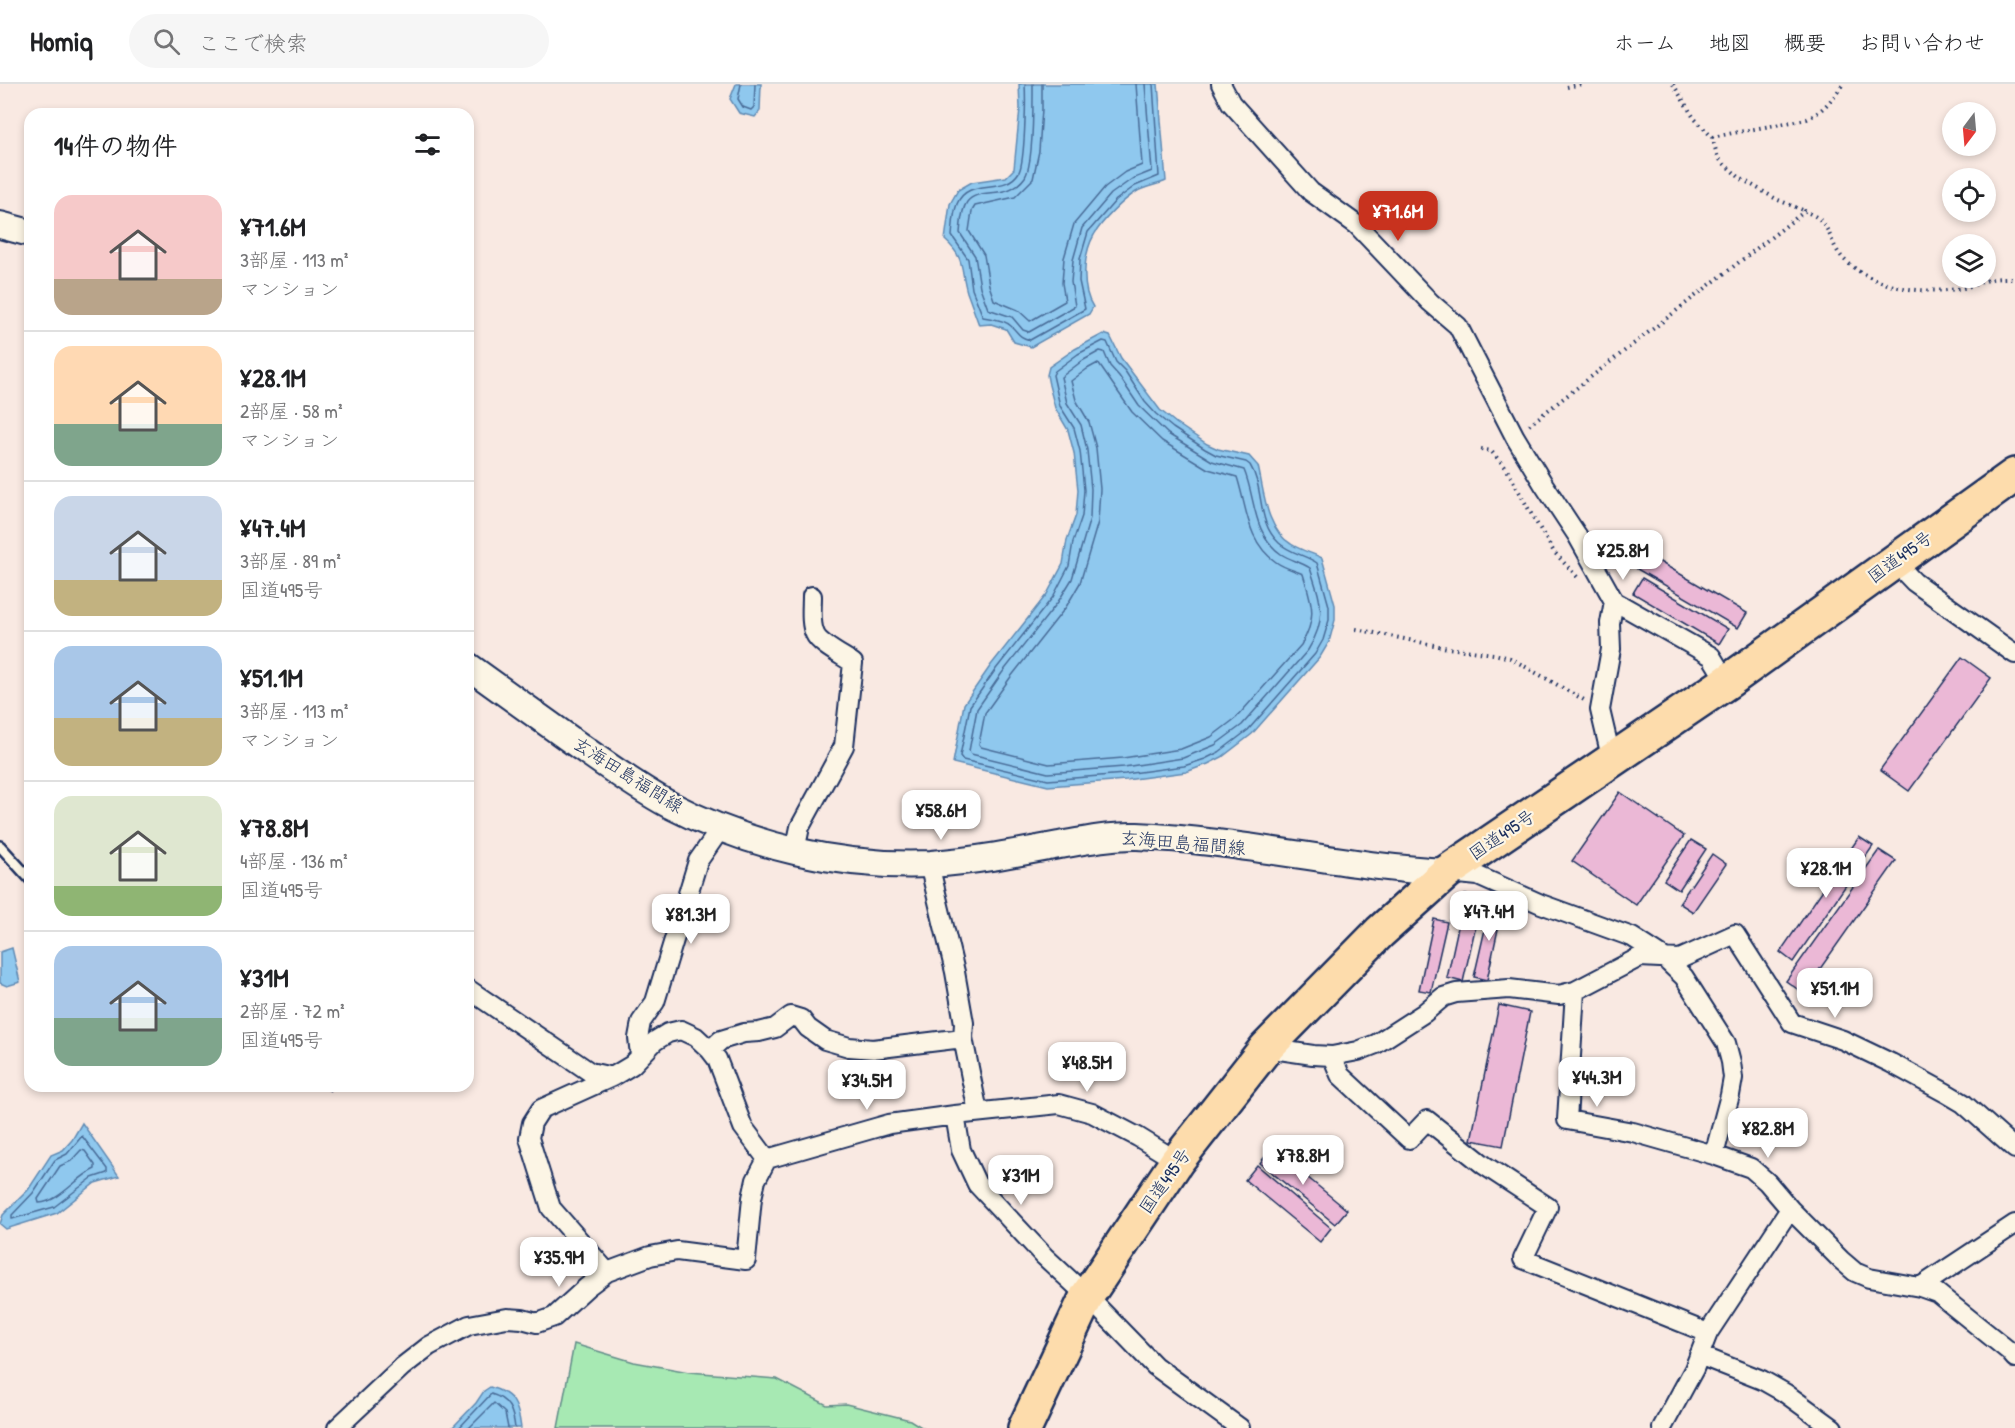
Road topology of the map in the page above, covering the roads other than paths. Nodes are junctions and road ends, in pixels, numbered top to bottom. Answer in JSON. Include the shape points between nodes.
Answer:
{"nodes":[{"id":1,"x":1221,"y":84,"type":"edge"},
{"id":2,"x":0,"y":225,"type":"edge"},
{"id":3,"x":24,"y":231,"type":"edge"},
{"id":4,"x":2015,"y":475,"type":"edge"},
{"id":5,"x":1894,"y":561,"type":"junction"},
{"id":6,"x":812,"y":596,"type":"dead end"},
{"id":7,"x":1614,"y":601,"type":"junction"},
{"id":8,"x":2015,"y":654,"type":"edge"},
{"id":9,"x":474,"y":670,"type":"edge"},
{"id":10,"x":1727,"y":682,"type":"junction"},
{"id":11,"x":1612,"y":761,"type":"junction"},
{"id":12,"x":721,"y":828,"type":"junction"},
{"id":13,"x":0,"y":846,"type":"edge"},
{"id":14,"x":795,"y":851,"type":"junction"},
{"id":15,"x":929,"y":864,"type":"junction"},
{"id":16,"x":24,"y":872,"type":"edge"},
{"id":17,"x":1447,"y":872,"type":"junction"},
{"id":18,"x":1663,"y":957,"type":"junction"},
{"id":19,"x":1575,"y":991,"type":"junction"},
{"id":20,"x":474,"y":993,"type":"edge"},
{"id":21,"x":963,"y":1038,"type":"junction"},
{"id":22,"x":1266,"y":1048,"type":"junction"},
{"id":23,"x":710,"y":1050,"type":"junction"},
{"id":24,"x":640,"y":1055,"type":"junction"},
{"id":25,"x":1332,"y":1056,"type":"junction"},
{"id":26,"x":612,"y":1077,"type":"junction"},
{"id":27,"x":978,"y":1112,"type":"junction"},
{"id":28,"x":955,"y":1115,"type":"junction"},
{"id":29,"x":2015,"y":1149,"type":"edge"},
{"id":30,"x":1714,"y":1155,"type":"junction"},
{"id":31,"x":767,"y":1160,"type":"junction"},
{"id":32,"x":1177,"y":1161,"type":"junction"},
{"id":33,"x":1790,"y":1209,"type":"junction"},
{"id":34,"x":2015,"y":1224,"type":"edge"},
{"id":35,"x":607,"y":1272,"type":"junction"},
{"id":36,"x":1920,"y":1287,"type":"junction"},
{"id":37,"x":1087,"y":1296,"type":"junction"},
{"id":38,"x":1708,"y":1333,"type":"junction"},
{"id":39,"x":1699,"y":1355,"type":"junction"},
{"id":40,"x":2015,"y":1358,"type":"edge"},
{"id":41,"x":337,"y":1428,"type":"edge"},
{"id":42,"x":1024,"y":1428,"type":"edge"},
{"id":43,"x":1240,"y":1428,"type":"edge"},
{"id":44,"x":1662,"y":1428,"type":"edge"},
{"id":45,"x":1833,"y":1428,"type":"edge"}],
"edges":[{"from":1,"to":7,"type":"street","via":[[1231,103],[1311,192],[1357,225],[1458,326],[1515,437]]},
{"from":2,"to":3,"type":"main road"},
{"from":4,"to":5,"type":"highway","name":"国道495号"},
{"from":5,"to":8,"type":"street","via":[[1914,582]]},
{"from":5,"to":10,"type":"highway","name":"国道495号"},
{"from":6,"to":14,"type":"street","via":[[815,635],[853,663],[844,746],[800,827]]},
{"from":7,"to":10,"type":"street","via":[[1711,656]]},
{"from":7,"to":11,"type":"street","via":[[1611,649],[1600,710]]},
{"from":9,"to":12,"type":"main road","name":"玄海田島福間線","via":[[619,773],[669,804]]},
{"from":10,"to":11,"type":"highway","name":"国道495号"},
{"from":11,"to":17,"type":"highway","name":"国道495号"},
{"from":12,"to":14,"type":"main road","name":"玄海田島福間線"},
{"from":12,"to":24,"type":"street","via":[[698,861],[655,1002],[641,1022]]},
{"from":13,"to":16,"type":"lane"},
{"from":14,"to":15,"type":"main road","name":"玄海田島福間線","via":[[834,859]]},
{"from":15,"to":17,"type":"main road","name":"玄海田島福間線","via":[[1105,837],[1135,836],[1399,870]]},
{"from":15,"to":21,"type":"street","via":[[955,972]]},
{"from":17,"to":18,"type":"street","via":[[1478,876],[1632,937]]},
{"from":17,"to":22,"type":"highway","name":"国道495号","via":[[1380,932]]},
{"from":18,"to":19,"type":"street","via":[[1640,957]]},
{"from":18,"to":29,"type":"street","via":[[1680,959],[1735,934],[1792,1023],[1843,1040],[1963,1102]]},
{"from":18,"to":30,"type":"street","via":[[1684,977],[1726,1043],[1731,1062],[1730,1095]]},
{"from":19,"to":25,"type":"street","via":[[1559,995],[1509,989],[1456,993],[1443,997],[1376,1044]]},
{"from":19,"to":30,"type":"street","via":[[1567,1120],[1633,1132]]},
{"from":20,"to":26,"type":"street","via":[[590,1072]]},
{"from":21,"to":23,"type":"street","via":[[873,1049],[849,1047],[825,1040],[801,1019],[790,1016],[775,1028],[721,1040]]},
{"from":21,"to":27,"type":"street"},
{"from":22,"to":25,"type":"street"},
{"from":22,"to":32,"type":"highway","name":"国道495号"},
{"from":23,"to":24,"type":"street","via":[[681,1030],[668,1033]]},
{"from":23,"to":31,"type":"street","via":[[743,1127]]},
{"from":24,"to":26,"type":"street"},
{"from":25,"to":38,"type":"street","via":[[1340,1075],[1409,1138],[1427,1120],[1548,1207],[1523,1259]]},
{"from":26,"to":35,"type":"street","via":[[541,1109],[529,1138],[551,1208]]},
{"from":27,"to":28,"type":"street"},
{"from":27,"to":32,"type":"street","via":[[1059,1104],[1092,1113]]},
{"from":28,"to":31,"type":"street","via":[[889,1124]]},
{"from":28,"to":37,"type":"street","via":[[961,1150],[977,1184]]},
{"from":30,"to":33,"type":"street","via":[[1751,1168]]},
{"from":31,"to":35,"type":"street","via":[[752,1198],[746,1260],[676,1251]]},
{"from":32,"to":37,"type":"highway","name":"国道495号"},
{"from":33,"to":36,"type":"street","via":[[1856,1272]]},
{"from":33,"to":38,"type":"street"},
{"from":34,"to":36,"type":"street"},
{"from":35,"to":41,"type":"street","via":[[554,1317],[537,1323],[507,1317],[469,1325],[429,1346]]},
{"from":36,"to":40,"type":"street","via":[[1937,1293]]},
{"from":37,"to":42,"type":"highway","name":"国道495号"},
{"from":37,"to":43,"type":"street","via":[[1155,1366]]},
{"from":38,"to":39,"type":"street"},
{"from":39,"to":44,"type":"street"},
{"from":39,"to":45,"type":"street","via":[[1762,1380]]}]}
